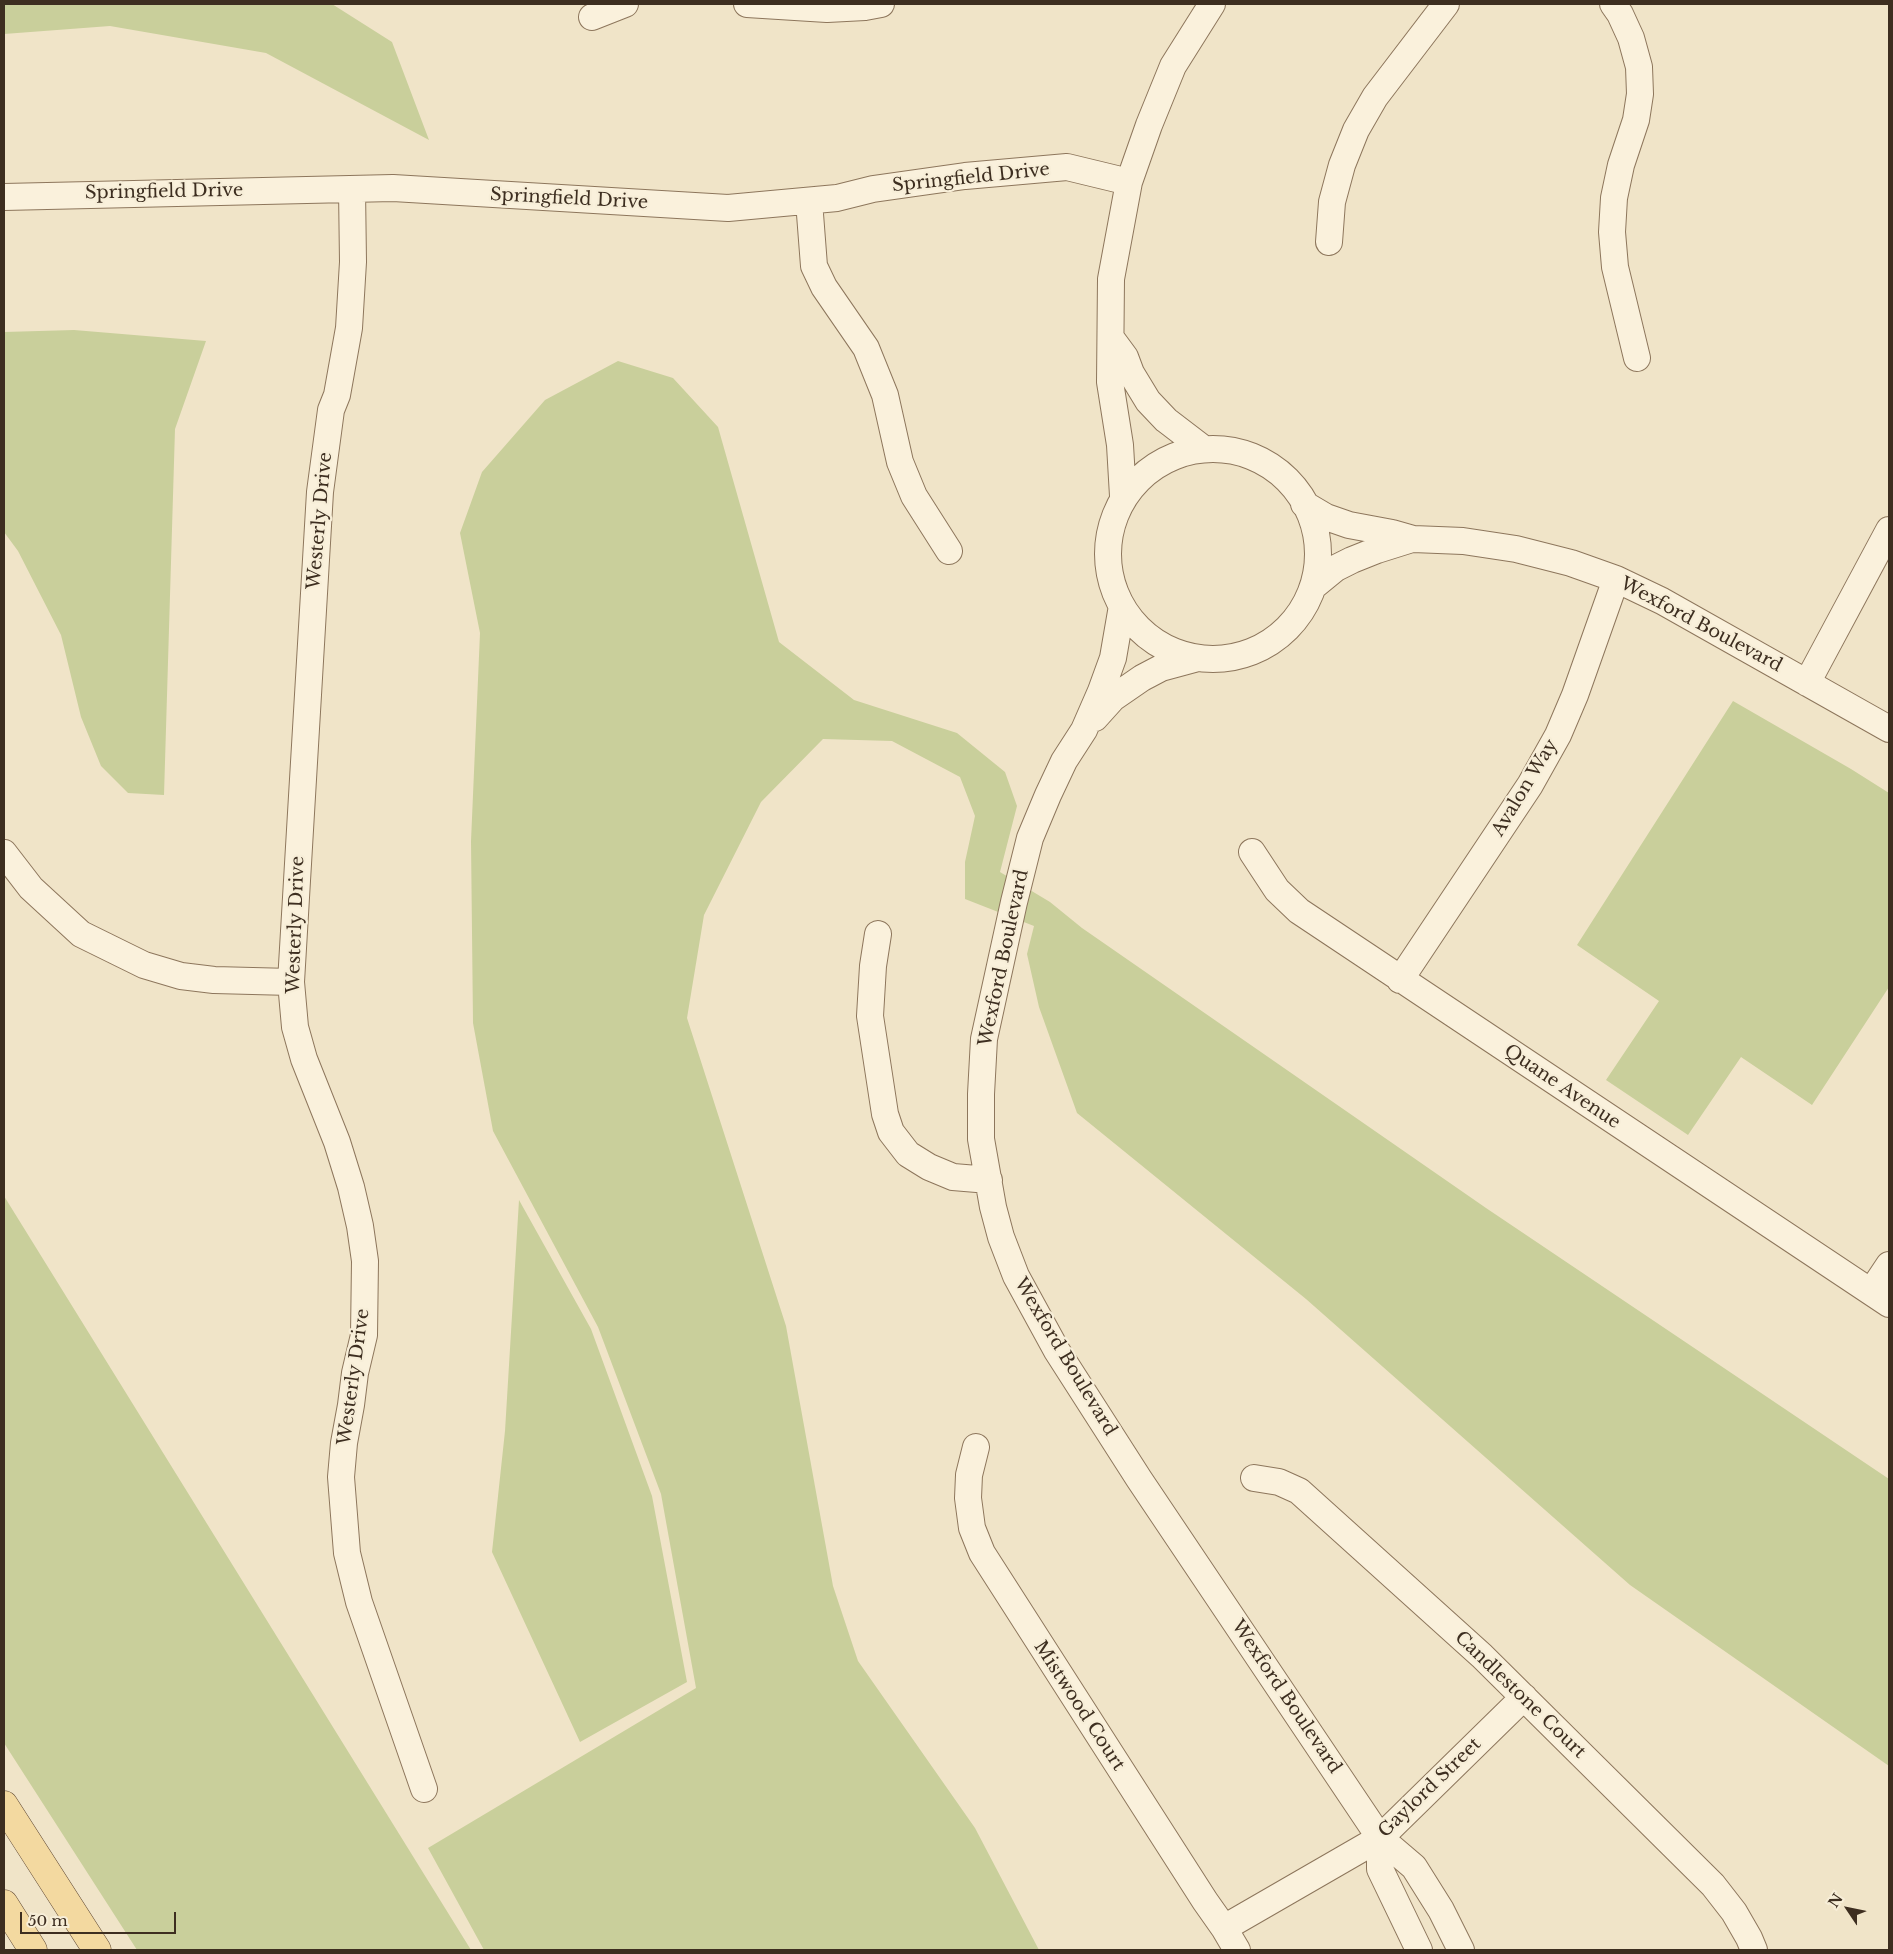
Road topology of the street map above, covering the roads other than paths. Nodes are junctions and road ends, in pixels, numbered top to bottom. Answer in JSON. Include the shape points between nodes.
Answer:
{"nodes":[{"id":1,"x":625,"y":4,"type":"edge"},
{"id":2,"x":747,"y":4,"type":"edge"},
{"id":3,"x":881,"y":4,"type":"edge"},
{"id":4,"x":1212,"y":4,"type":"edge"},
{"id":5,"x":1446,"y":4,"type":"edge"},
{"id":6,"x":1613,"y":4,"type":"edge"},
{"id":7,"x":592,"y":17,"type":"dead end"},
{"id":8,"x":1129,"y":182,"type":"junction"},
{"id":9,"x":352,"y":189,"type":"junction"},
{"id":10,"x":4,"y":197,"type":"edge"},
{"id":11,"x":809,"y":201,"type":"junction"},
{"id":12,"x":1329,"y":242,"type":"dead end"},
{"id":13,"x":1111,"y":338,"type":"junction"},
{"id":14,"x":1637,"y":358,"type":"dead end"},
{"id":15,"x":1200,"y":446,"type":"junction"},
{"id":16,"x":1123,"y":496,"type":"junction"},
{"id":17,"x":1304,"y":504,"type":"junction"},
{"id":18,"x":1889,"y":530,"type":"edge"},
{"id":19,"x":1413,"y":539,"type":"junction"},
{"id":20,"x":950,"y":550,"type":"dead end"},
{"id":21,"x":1616,"y":579,"type":"junction"},
{"id":22,"x":1314,"y":586,"type":"junction"},
{"id":23,"x":1122,"y":606,"type":"junction"},
{"id":24,"x":1198,"y":658,"type":"junction"},
{"id":25,"x":1807,"y":683,"type":"junction"},
{"id":26,"x":1889,"y":729,"type":"edge"},
{"id":27,"x":1084,"y":730,"type":"junction"},
{"id":28,"x":1252,"y":852,"type":"dead end"},
{"id":29,"x":4,"y":853,"type":"edge"},
{"id":30,"x":878,"y":934,"type":"dead end"},
{"id":31,"x":1400,"y":980,"type":"junction"},
{"id":32,"x":291,"y":982,"type":"junction"},
{"id":33,"x":989,"y":1180,"type":"junction"},
{"id":34,"x":1889,"y":1265,"type":"edge"},
{"id":35,"x":1880,"y":1298,"type":"edge"},
{"id":36,"x":976,"y":1447,"type":"dead end"},
{"id":37,"x":1254,"y":1478,"type":"dead end"},
{"id":38,"x":1524,"y":1697,"type":"junction"},
{"id":39,"x":424,"y":1789,"type":"dead end"},
{"id":40,"x":4,"y":1805,"type":"edge"},
{"id":41,"x":1380,"y":1838,"type":"junction"},
{"id":42,"x":4,"y":1904,"type":"edge"},
{"id":43,"x":1224,"y":1928,"type":"junction"},
{"id":44,"x":33,"y":1950,"type":"edge"},
{"id":45,"x":97,"y":1950,"type":"edge"},
{"id":46,"x":1237,"y":1950,"type":"edge"},
{"id":47,"x":1419,"y":1950,"type":"edge"},
{"id":48,"x":1460,"y":1950,"type":"edge"},
{"id":49,"x":1754,"y":1950,"type":"edge"}],
"edges":[{"from":1,"to":7,"type":"street"},
{"from":2,"to":3,"type":"street","via":[[827,9]]},
{"from":4,"to":8,"type":"street","via":[[1173,66]]},
{"from":5,"to":12,"type":"street","via":[[1375,97],[1356,130],[1332,202]]},
{"from":6,"to":14,"type":"street","via":[[1631,38],[1639,67],[1640,94],[1636,120],[1621,165],[1614,198],[1612,232],[1615,267]]},
{"from":8,"to":11,"type":"street","name":"Springfield Drive","via":[[1067,167],[965,176]]},
{"from":8,"to":13,"type":"street","via":[[1112,279]]},
{"from":9,"to":10,"type":"street","name":"Springfield Drive"},
{"from":9,"to":11,"type":"street","name":"Springfield Drive","via":[[393,188],[728,208]]},
{"from":9,"to":32,"type":"street","name":"Westerly Drive","via":[[353,262],[349,328],[337,395],[331,410],[320,492]]},
{"from":11,"to":20,"type":"street","via":[[814,266],[866,348],[885,395],[900,462],[914,496]]},
{"from":13,"to":15,"type":"street","via":[[1148,401],[1166,420]]},
{"from":13,"to":16,"type":"street","via":[[1110,382],[1120,445]]},
{"from":15,"to":16,"type":"street","via":[[1156,463],[1133,482]]},
{"from":15,"to":17,"type":"street","via":[[1241,452],[1260,460],[1292,486]]},
{"from":16,"to":23,"type":"street","via":[[1109,535],[1108,559],[1112,583]]},
{"from":17,"to":19,"type":"street","name":"Wexford Boulevard","via":[[1349,525]]},
{"from":17,"to":22,"type":"street","via":[[1317,544]]},
{"from":18,"to":25,"type":"street"},
{"from":19,"to":21,"type":"street","name":"Wexford Boulevard","via":[[1463,541],[1516,549]]},
{"from":19,"to":22,"type":"street","name":"Wexford Boulevard","via":[[1352,560]]},
{"from":21,"to":25,"type":"street","name":"Wexford Boulevard","via":[[1662,601]]},
{"from":21,"to":31,"type":"street","name":"Avalon Way","via":[[1558,735],[1530,785]]},
{"from":22,"to":24,"type":"street","via":[[1295,622],[1262,648],[1222,660]]},
{"from":23,"to":24,"type":"street","via":[[1136,626],[1152,639],[1174,651]]},
{"from":23,"to":27,"type":"street","name":"Wexford Boulevard","via":[[1113,658]]},
{"from":24,"to":27,"type":"street","name":"Wexford Boulevard","via":[[1161,668],[1142,678],[1113,698]]},
{"from":25,"to":26,"type":"street","name":"Wexford Boulevard"},
{"from":27,"to":33,"type":"street","name":"Wexford Boulevard","via":[[1064,761],[1030,838],[986,1030],[980,1094],[981,1139]]},
{"from":28,"to":31,"type":"street","name":"Quane Avenue","via":[[1277,890],[1298,912]]},
{"from":29,"to":32,"type":"street","via":[[31,888],[82,934],[144,965],[181,976],[214,980]]},
{"from":30,"to":33,"type":"street","via":[[870,1016],[885,1114],[891,1132],[908,1154],[929,1167],[953,1177]]},
{"from":31,"to":35,"type":"street","name":"Quane Avenue"},
{"from":32,"to":39,"type":"street","name":"Westerly Drive","via":[[295,1027],[352,1188],[365,1261],[364,1335],[354,1373],[344,1443],[342,1477],[347,1553],[359,1602]]},
{"from":33,"to":41,"type":"street","name":"Wexford Boulevard","via":[[1001,1237],[1016,1276],[1057,1351]]},
{"from":34,"to":35,"type":"street"},
{"from":36,"to":43,"type":"street","name":"Mistwood Court","via":[[969,1475],[968,1498],[972,1528],[982,1553]]},
{"from":37,"to":38,"type":"street","name":"Candlestone Court","via":[[1279,1482],[1299,1491],[1314,1503]]},
{"from":38,"to":41,"type":"street","name":"Gaylord Street"},
{"from":38,"to":49,"type":"street","name":"Candlestone Court","via":[[1713,1885],[1734,1912]]},
{"from":40,"to":45,"type":"main road"},
{"from":41,"to":43,"type":"street","name":"Gaylord Street"},
{"from":41,"to":47,"type":"street","via":[[1380,1869]]},
{"from":41,"to":48,"type":"street","name":"Wexford Boulevard","via":[[1414,1867],[1441,1910]]},
{"from":42,"to":44,"type":"main road"},
{"from":43,"to":46,"type":"street","name":"Mistwood Court"}]}
